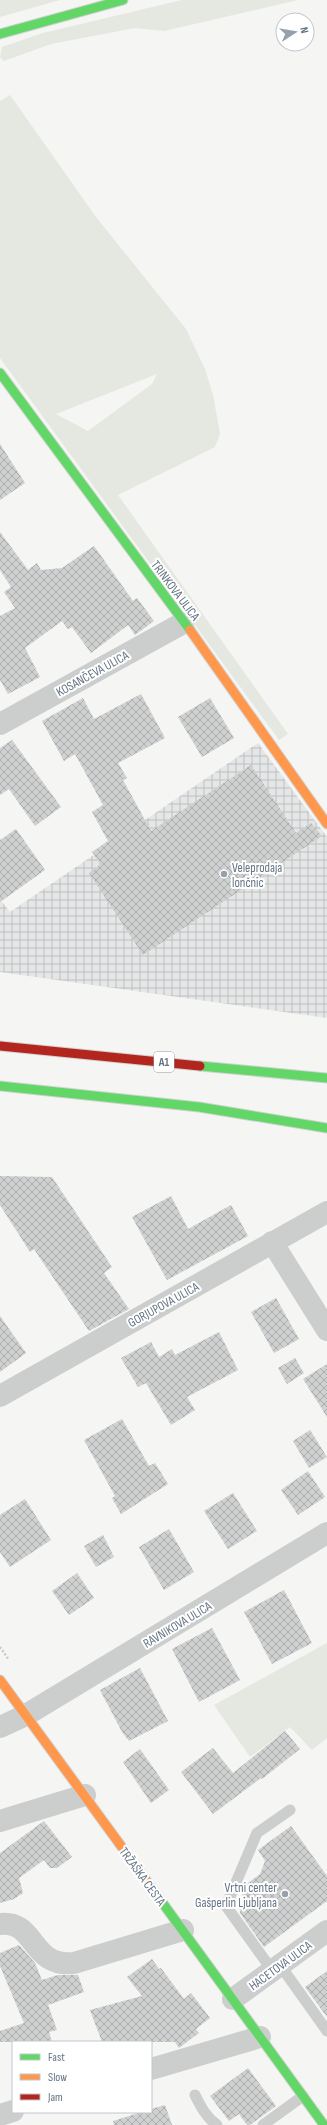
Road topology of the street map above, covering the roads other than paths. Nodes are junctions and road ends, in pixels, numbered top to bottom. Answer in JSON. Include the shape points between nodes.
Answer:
{"nodes":[{"id":1,"x":116,"y":1,"type":"edge"},
{"id":2,"x":0,"y":34,"type":"edge"},
{"id":3,"x":0,"y":373,"type":"edge"},
{"id":4,"x":183,"y":623,"type":"junction"},
{"id":5,"x":0,"y":724,"type":"edge"},
{"id":6,"x":327,"y":824,"type":"edge"},
{"id":7,"x":0,"y":1046,"type":"edge"},
{"id":8,"x":327,"y":1078,"type":"edge"},
{"id":9,"x":0,"y":1086,"type":"edge"},
{"id":10,"x":327,"y":1128,"type":"edge"},
{"id":11,"x":327,"y":1212,"type":"edge"},
{"id":12,"x":272,"y":1242,"type":"junction"},
{"id":13,"x":327,"y":1330,"type":"edge"},
{"id":14,"x":0,"y":1396,"type":"edge"},
{"id":15,"x":327,"y":1533,"type":"edge"},
{"id":16,"x":0,"y":1680,"type":"edge"},
{"id":17,"x":26,"y":1715,"type":"junction"},
{"id":18,"x":0,"y":1727,"type":"edge"},
{"id":19,"x":85,"y":1795,"type":"junction"},
{"id":20,"x":290,"y":1810,"type":"dead end"},
{"id":21,"x":0,"y":1821,"type":"edge"},
{"id":22,"x":0,"y":1924,"type":"edge"},
{"id":23,"x":183,"y":1930,"type":"junction"},
{"id":24,"x":327,"y":1931,"type":"edge"},
{"id":25,"x":276,"y":1968,"type":"junction"},
{"id":26,"x":233,"y":1999,"type":"junction"},
{"id":27,"x":327,"y":2031,"type":"edge"},
{"id":28,"x":260,"y":2037,"type":"junction"},
{"id":29,"x":152,"y":2069,"type":"edge"},
{"id":30,"x":196,"y":2095,"type":"dead end"},
{"id":31,"x":303,"y":2096,"type":"junction"},
{"id":32,"x":12,"y":2111,"type":"edge"},
{"id":33,"x":0,"y":2115,"type":"edge"},
{"id":34,"x":323,"y":2115,"type":"edge"},
{"id":35,"x":217,"y":2125,"type":"edge"},
{"id":36,"x":263,"y":2125,"type":"edge"}],
"edges":[{"from":1,"to":2,"type":"main road"},
{"from":3,"to":4,"type":"main road","name":"TRINKOVA ULICA"},
{"from":4,"to":5,"type":"street","name":"KOSANČEVA ULICA"},
{"from":4,"to":6,"type":"main road","name":"TRINKOVA ULICA","via":[[205,650]]},
{"from":7,"to":8,"type":"main road","number":"A1"},
{"from":9,"to":10,"type":"main road","via":[[199,1107]]},
{"from":11,"to":12,"type":"street","name":"GORJUPOVA ULICA"},
{"from":12,"to":13,"type":"street"},
{"from":12,"to":14,"type":"street","name":"GORJUPOVA ULICA"},
{"from":15,"to":17,"type":"street","name":"RAVNIKOVA ULICA"},
{"from":16,"to":17,"type":"main road","name":"TRŽAŠKA CESTA"},
{"from":17,"to":18,"type":"street"},
{"from":17,"to":19,"type":"main road","name":"TRŽAŠKA CESTA"},
{"from":19,"to":21,"type":"street"},
{"from":19,"to":23,"type":"main road","name":"TRŽAŠKA CESTA"},
{"from":20,"to":25,"type":"lane","via":[[257,1833],[226,1906]]},
{"from":22,"to":23,"type":"street","via":[[8,1923],[22,1929],[46,1958],[61,1964],[74,1963]]},
{"from":23,"to":26,"type":"main road","name":"TRŽAŠKA CESTA"},
{"from":24,"to":25,"type":"street","name":"HACETOVA ULICA"},
{"from":25,"to":26,"type":"street","name":"HACETOVA ULICA"},
{"from":25,"to":27,"type":"lane"},
{"from":26,"to":28,"type":"main road","name":"TRŽAŠKA CESTA"},
{"from":28,"to":29,"type":"street"},
{"from":28,"to":31,"type":"main road","name":"TRŽAŠKA CESTA"},
{"from":30,"to":35,"type":"lane","via":[[202,2109]]},
{"from":31,"to":34,"type":"main road","name":"TRŽAŠKA CESTA"},
{"from":31,"to":36,"type":"lane"},
{"from":32,"to":33,"type":"street"}]}
